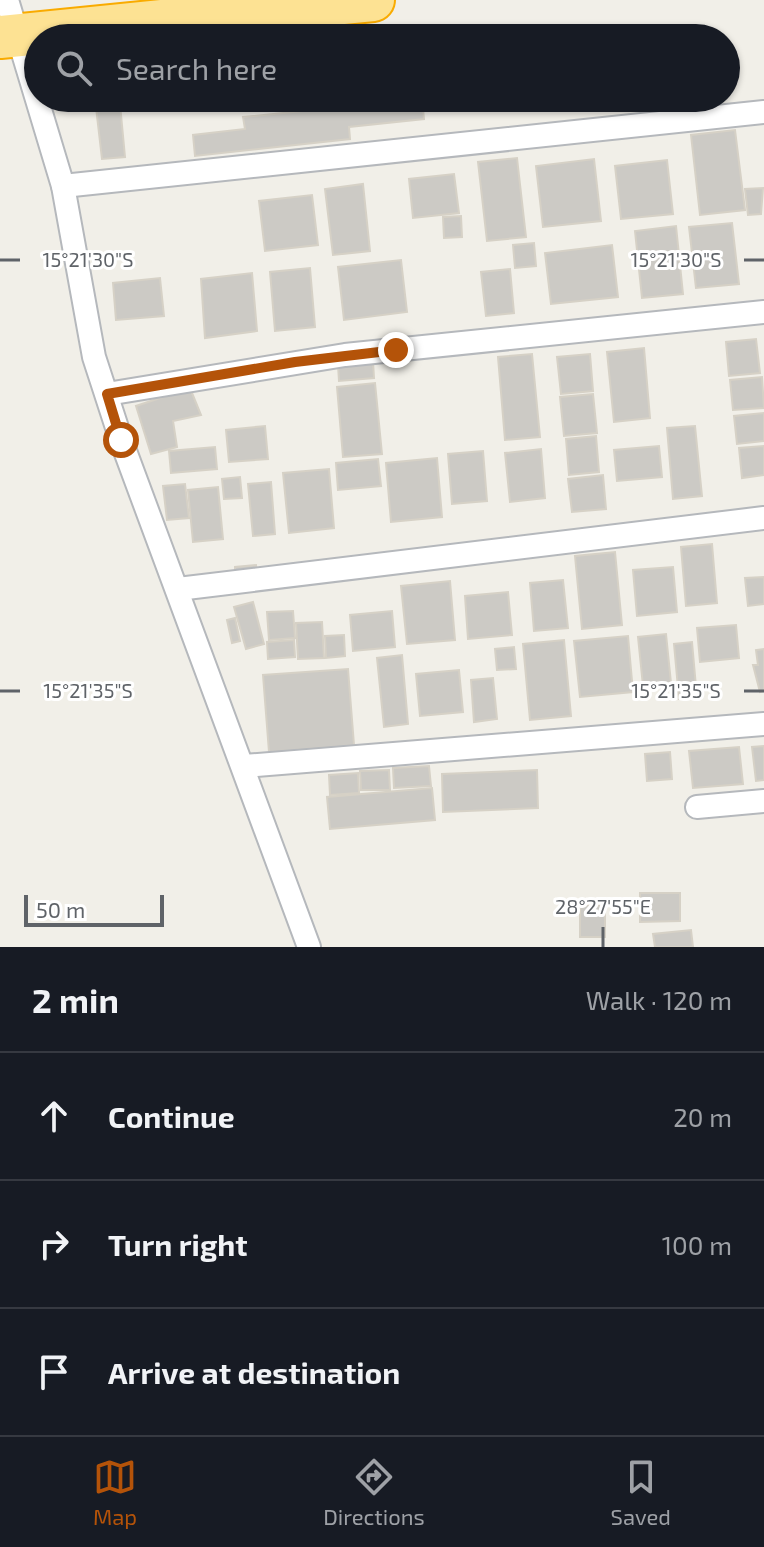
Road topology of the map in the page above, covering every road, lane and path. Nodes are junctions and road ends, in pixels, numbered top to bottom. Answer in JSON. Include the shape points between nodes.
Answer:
{"nodes":[{"id":1,"x":373,"y":0,"type":"edge"},
{"id":2,"x":8,"y":24,"type":"edge"},
{"id":3,"x":24,"y":71,"type":"edge"},
{"id":4,"x":38,"y":112,"type":"edge"},
{"id":5,"x":764,"y":112,"type":"edge"},
{"id":6,"x":63,"y":186,"type":"junction"},
{"id":7,"x":764,"y":312,"type":"edge"},
{"id":8,"x":107,"y":394,"type":"junction"},
{"id":9,"x":764,"y":518,"type":"edge"},
{"id":10,"x":178,"y":589,"type":"junction"},
{"id":11,"x":764,"y":724,"type":"edge"},
{"id":12,"x":244,"y":766,"type":"junction"},
{"id":13,"x":764,"y":801,"type":"edge"},
{"id":14,"x":697,"y":807,"type":"dead end"},
{"id":15,"x":309,"y":947,"type":"edge"}],
"edges":[{"from":1,"to":2,"type":"highway"},
{"from":2,"to":3,"type":"street"},
{"from":4,"to":6,"type":"street"},
{"from":5,"to":6,"type":"street"},
{"from":6,"to":8,"type":"street","via":[[86,320]]},
{"from":7,"to":8,"type":"street","via":[[345,355]]},
{"from":8,"to":10,"type":"street"},
{"from":9,"to":10,"type":"street"},
{"from":10,"to":12,"type":"street"},
{"from":11,"to":12,"type":"street"},
{"from":12,"to":15,"type":"street"},
{"from":13,"to":14,"type":"street"}]}
